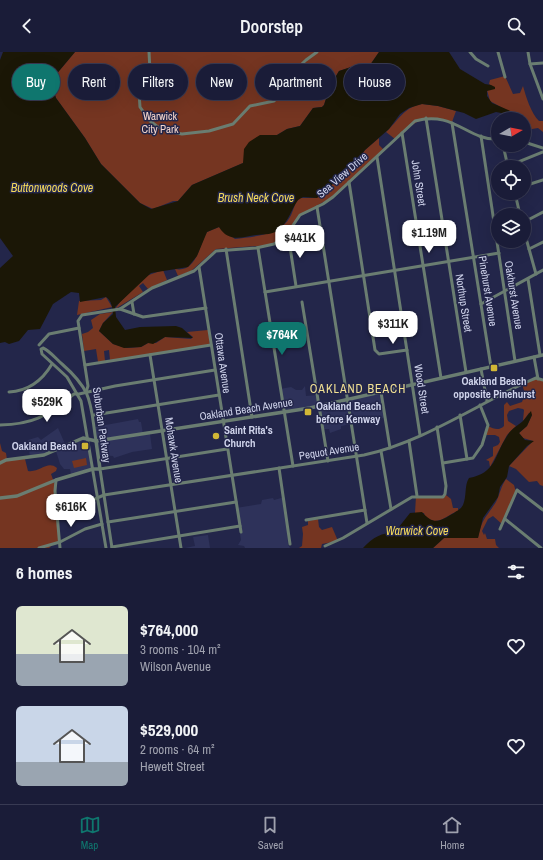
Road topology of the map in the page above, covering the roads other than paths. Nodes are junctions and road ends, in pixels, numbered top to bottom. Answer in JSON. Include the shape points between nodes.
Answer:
{"nodes":[{"id":1,"x":149,"y":52,"type":"edge"},
{"id":2,"x":317,"y":52,"type":"edge"},
{"id":3,"x":470,"y":52,"type":"edge"},
{"id":4,"x":498,"y":52,"type":"edge"},
{"id":5,"x":528,"y":52,"type":"edge"},
{"id":6,"x":543,"y":63,"type":"edge"},
{"id":7,"x":530,"y":64,"type":"junction"},
{"id":8,"x":488,"y":66,"type":"dead end"},
{"id":9,"x":505,"y":77,"type":"dead end"},
{"id":10,"x":541,"y":90,"type":"edge"},
{"id":11,"x":543,"y":99,"type":"edge"},
{"id":12,"x":426,"y":118,"type":"junction"},
{"id":13,"x":452,"y":123,"type":"junction"},
{"id":14,"x":402,"y":132,"type":"junction"},
{"id":15,"x":481,"y":136,"type":"junction"},
{"id":16,"x":491,"y":139,"type":"edge"},
{"id":17,"x":531,"y":144,"type":"edge"},
{"id":18,"x":543,"y":148,"type":"edge"},
{"id":19,"x":543,"y":152,"type":"edge"},
{"id":20,"x":377,"y":156,"type":"junction"},
{"id":21,"x":523,"y":160,"type":"edge"},
{"id":22,"x":543,"y":180,"type":"edge"},
{"id":23,"x":349,"y":182,"type":"junction"},
{"id":24,"x":531,"y":184,"type":"edge"},
{"id":25,"x":317,"y":208,"type":"junction"},
{"id":26,"x":543,"y":212,"type":"edge"},
{"id":27,"x":531,"y":218,"type":"edge"},
{"id":28,"x":288,"y":234,"type":"junction"},
{"id":29,"x":543,"y":242,"type":"edge"},
{"id":30,"x":258,"y":248,"type":"junction"},
{"id":31,"x":226,"y":249,"type":"junction"},
{"id":32,"x":529,"y":249,"type":"joint"},
{"id":33,"x":499,"y":253,"type":"junction"},
{"id":34,"x":474,"y":257,"type":"junction"},
{"id":35,"x":449,"y":262,"type":"junction"},
{"id":36,"x":423,"y":266,"type":"junction"},
{"id":37,"x":199,"y":267,"type":"junction"},
{"id":38,"x":394,"y":270,"type":"junction"},
{"id":39,"x":543,"y":270,"type":"edge"},
{"id":40,"x":536,"y":274,"type":"junction"},
{"id":41,"x":363,"y":275,"type":"junction"},
{"id":42,"x":528,"y":279,"type":"junction"},
{"id":43,"x":329,"y":281,"type":"junction"},
{"id":44,"x":296,"y":286,"type":"junction"},
{"id":45,"x":505,"y":291,"type":"junction"},
{"id":46,"x":265,"y":292,"type":"junction"},
{"id":47,"x":132,"y":302,"type":"junction"},
{"id":48,"x":302,"y":302,"type":"dead end"},
{"id":49,"x":481,"y":304,"type":"junction"},
{"id":50,"x":206,"y":308,"type":"junction"},
{"id":51,"x":118,"y":310,"type":"junction"},
{"id":52,"x":134,"y":314,"type":"junction"},
{"id":53,"x":79,"y":328,"type":"junction"},
{"id":54,"x":39,"y":345,"type":"dead end"},
{"id":55,"x":211,"y":345,"type":"junction"},
{"id":56,"x":407,"y":350,"type":"junction"},
{"id":57,"x":150,"y":355,"type":"junction"},
{"id":58,"x":541,"y":355,"type":"edge"},
{"id":59,"x":534,"y":356,"type":"junction"},
{"id":60,"x":515,"y":361,"type":"junction"},
{"id":61,"x":52,"y":364,"type":"junction"},
{"id":62,"x":84,"y":366,"type":"junction"},
{"id":63,"x":491,"y":367,"type":"junction"},
{"id":64,"x":481,"y":369,"type":"junction"},
{"id":65,"x":215,"y":370,"type":"junction"},
{"id":66,"x":466,"y":372,"type":"junction"},
{"id":67,"x":440,"y":378,"type":"junction"},
{"id":68,"x":538,"y":379,"type":"junction"},
{"id":69,"x":154,"y":380,"type":"junction"},
{"id":70,"x":543,"y":380,"type":"edge"},
{"id":71,"x":412,"y":384,"type":"junction"},
{"id":72,"x":9,"y":392,"type":"dead end"},
{"id":73,"x":86,"y":392,"type":"junction"},
{"id":74,"x":381,"y":392,"type":"junction"},
{"id":75,"x":79,"y":394,"type":"junction"},
{"id":76,"x":219,"y":395,"type":"junction"},
{"id":77,"x":347,"y":400,"type":"junction"},
{"id":78,"x":487,"y":401,"type":"junction"},
{"id":79,"x":158,"y":404,"type":"junction"},
{"id":80,"x":480,"y":405,"type":"junction"},
{"id":81,"x":319,"y":406,"type":"junction"},
{"id":82,"x":284,"y":412,"type":"junction"},
{"id":83,"x":94,"y":415,"type":"junction"},
{"id":84,"x":460,"y":415,"type":"junction"},
{"id":85,"x":252,"y":417,"type":"junction"},
{"id":86,"x":224,"y":422,"type":"junction"},
{"id":87,"x":0,"y":425,"type":"edge"},
{"id":88,"x":437,"y":427,"type":"junction"},
{"id":89,"x":162,"y":432,"type":"junction"},
{"id":90,"x":420,"y":435,"type":"junction"},
{"id":91,"x":89,"y":439,"type":"junction"},
{"id":92,"x":96,"y":441,"type":"junction"},
{"id":93,"x":409,"y":441,"type":"junction"},
{"id":94,"x":390,"y":448,"type":"junction"},
{"id":95,"x":227,"y":449,"type":"junction"},
{"id":96,"x":381,"y":451,"type":"junction"},
{"id":97,"x":356,"y":456,"type":"junction"},
{"id":98,"x":166,"y":459,"type":"junction"},
{"id":99,"x":467,"y":459,"type":"junction"},
{"id":100,"x":328,"y":461,"type":"junction"},
{"id":101,"x":0,"y":463,"type":"edge"},
{"id":102,"x":443,"y":463,"type":"junction"},
{"id":103,"x":293,"y":466,"type":"junction"},
{"id":104,"x":279,"y":468,"type":"junction"},
{"id":105,"x":93,"y":469,"type":"junction"},
{"id":106,"x":100,"y":469,"type":"junction"},
{"id":107,"x":232,"y":475,"type":"junction"},
{"id":108,"x":56,"y":480,"type":"junction"},
{"id":109,"x":170,"y":485,"type":"junction"},
{"id":110,"x":104,"y":495,"type":"junction"},
{"id":111,"x":417,"y":496,"type":"junction"},
{"id":112,"x":0,"y":498,"type":"edge"},
{"id":113,"x":98,"y":498,"type":"junction"},
{"id":114,"x":236,"y":502,"type":"junction"},
{"id":115,"x":391,"y":509,"type":"junction"},
{"id":116,"x":365,"y":510,"type":"junction"},
{"id":117,"x":543,"y":510,"type":"edge"},
{"id":118,"x":174,"y":511,"type":"junction"},
{"id":119,"x":58,"y":515,"type":"junction"},
{"id":120,"x":306,"y":520,"type":"dead end"},
{"id":121,"x":505,"y":520,"type":"junction"},
{"id":122,"x":108,"y":522,"type":"junction"},
{"id":123,"x":368,"y":523,"type":"junction"},
{"id":124,"x":102,"y":524,"type":"junction"},
{"id":125,"x":240,"y":526,"type":"junction"},
{"id":126,"x":500,"y":529,"type":"dead end"},
{"id":127,"x":241,"y":532,"type":"dead end"},
{"id":128,"x":179,"y":536,"type":"junction"},
{"id":129,"x":60,"y":542,"type":"junction"},
{"id":130,"x":290,"y":544,"type":"dead end"},
{"id":131,"x":325,"y":546,"type":"dead end"},
{"id":132,"x":112,"y":547,"type":"edge"},
{"id":133,"x":39,"y":548,"type":"edge"},
{"id":134,"x":60,"y":548,"type":"edge"},
{"id":135,"x":106,"y":548,"type":"edge"},
{"id":136,"x":181,"y":548,"type":"edge"},
{"id":137,"x":541,"y":548,"type":"edge"}],
"edges":[{"from":1,"to":2,"type":"street","via":[[150,72],[139,93],[140,107],[155,124],[182,134],[209,131],[233,124],[250,106],[274,101],[284,89],[289,76]]},
{"from":3,"to":8,"type":"street"},
{"from":4,"to":9,"type":"street"},
{"from":5,"to":7,"type":"street"},
{"from":6,"to":7,"type":"street"},
{"from":7,"to":10,"type":"street"},
{"from":10,"to":11,"type":"street"},
{"from":12,"to":13,"type":"street"},
{"from":12,"to":14,"type":"street","name":"Sea View Drive","via":[[415,121]]},
{"from":12,"to":35,"type":"street","name":"Northup Street"},
{"from":13,"to":15,"type":"street"},
{"from":13,"to":34,"type":"street","name":"Pinehurst Avenue"},
{"from":14,"to":20,"type":"street","name":"Sea View Drive"},
{"from":14,"to":36,"type":"street","name":"John Street"},
{"from":15,"to":16,"type":"street"},
{"from":15,"to":33,"type":"street","name":"Oakhurst Avenue"},
{"from":17,"to":18,"type":"street"},
{"from":19,"to":21,"type":"street"},
{"from":20,"to":23,"type":"street","name":"Sea View Drive"},
{"from":20,"to":38,"type":"street","name":"Wood Street"},
{"from":22,"to":24,"type":"street"},
{"from":23,"to":25,"type":"street","name":"Sea View Drive"},
{"from":23,"to":41,"type":"street"},
{"from":25,"to":28,"type":"street","name":"Sea View Drive","via":[[300,215]]},
{"from":25,"to":43,"type":"street"},
{"from":26,"to":27,"type":"street"},
{"from":28,"to":30,"type":"street","name":"Sea View Drive","via":[[279,242]]},
{"from":28,"to":44,"type":"street"},
{"from":29,"to":32,"type":"street"},
{"from":30,"to":31,"type":"street","name":"Sea View Drive"},
{"from":30,"to":46,"type":"street"},
{"from":31,"to":37,"type":"street","name":"Sea View Drive","via":[[213,253]]},
{"from":31,"to":85,"type":"street"},
{"from":32,"to":40,"type":"street"},
{"from":33,"to":34,"type":"street"},
{"from":33,"to":45,"type":"street","name":"Oakhurst Avenue"},
{"from":34,"to":35,"type":"street"},
{"from":34,"to":49,"type":"street","name":"Pinehurst Avenue"},
{"from":35,"to":36,"type":"street"},
{"from":35,"to":66,"type":"street","name":"Northup Street"},
{"from":36,"to":38,"type":"street"},
{"from":36,"to":67,"type":"street","name":"John Street"},
{"from":37,"to":47,"type":"street","name":"Sea View Drive","via":[[186,275],[152,288]]},
{"from":37,"to":50,"type":"street","name":"Ottawa Avenue"},
{"from":38,"to":41,"type":"street"},
{"from":38,"to":56,"type":"street","name":"Wood Street"},
{"from":39,"to":40,"type":"street"},
{"from":40,"to":42,"type":"street"},
{"from":41,"to":43,"type":"street"},
{"from":41,"to":56,"type":"street","via":[[374,349],[377,353]]},
{"from":42,"to":45,"type":"street"},
{"from":42,"to":58,"type":"street"},
{"from":43,"to":44,"type":"street"},
{"from":43,"to":77,"type":"street"},
{"from":44,"to":46,"type":"street"},
{"from":45,"to":49,"type":"street"},
{"from":45,"to":60,"type":"street","name":"Oakhurst Avenue"},
{"from":46,"to":82,"type":"street"},
{"from":47,"to":51,"type":"street","name":"Sea View Drive"},
{"from":47,"to":52,"type":"street"},
{"from":48,"to":81,"type":"street"},
{"from":49,"to":63,"type":"street","name":"Pinehurst Avenue"},
{"from":50,"to":52,"type":"street","via":[[150,316]]},
{"from":50,"to":55,"type":"street","name":"Ottawa Avenue"},
{"from":51,"to":52,"type":"street"},
{"from":51,"to":53,"type":"street","via":[[82,315],[78,321]]},
{"from":53,"to":54,"type":"street","via":[[49,334]]},
{"from":53,"to":62,"type":"street","name":"Suburban Parkway"},
{"from":55,"to":57,"type":"street"},
{"from":55,"to":65,"type":"street","name":"Ottawa Avenue"},
{"from":56,"to":71,"type":"street","name":"Wood Street"},
{"from":57,"to":62,"type":"street"},
{"from":57,"to":69,"type":"street","name":"Mohawk Avenue"},
{"from":58,"to":59,"type":"street","name":"Oakland Beach Avenue"},
{"from":59,"to":60,"type":"street","name":"Oakland Beach Avenue"},
{"from":59,"to":68,"type":"street"},
{"from":60,"to":63,"type":"street","name":"Oakland Beach Avenue"},
{"from":61,"to":72,"type":"street","via":[[36,384],[20,391]]},
{"from":61,"to":73,"type":"street","via":[[42,354],[41,349],[45,348],[72,373]]},
{"from":61,"to":75,"type":"street","via":[[67,377]]},
{"from":62,"to":73,"type":"street","name":"Suburban Parkway","via":[[88,386]]},
{"from":63,"to":64,"type":"street","name":"Oakland Beach Avenue"},
{"from":64,"to":66,"type":"street","name":"Oakland Beach Avenue"},
{"from":64,"to":78,"type":"street"},
{"from":65,"to":69,"type":"street"},
{"from":65,"to":76,"type":"street","name":"Ottawa Avenue"},
{"from":66,"to":67,"type":"street","name":"Oakland Beach Avenue"},
{"from":67,"to":71,"type":"street","name":"Oakland Beach Avenue"},
{"from":68,"to":70,"type":"street","name":"Pequot Avenue"},
{"from":68,"to":78,"type":"street","name":"Pequot Avenue","via":[[529,380]]},
{"from":69,"to":73,"type":"street"},
{"from":69,"to":79,"type":"street","name":"Mohawk Avenue"},
{"from":71,"to":74,"type":"street","name":"Oakland Beach Avenue"},
{"from":71,"to":90,"type":"street","name":"Wood Street"},
{"from":73,"to":75,"type":"street"},
{"from":73,"to":83,"type":"street","name":"Suburban Parkway"},
{"from":74,"to":77,"type":"street","name":"Oakland Beach Avenue"},
{"from":74,"to":94,"type":"street"},
{"from":75,"to":87,"type":"street","via":[[74,394],[53,411],[35,420]]},
{"from":75,"to":91,"type":"street","name":"Suburban Parkway"},
{"from":76,"to":79,"type":"street"},
{"from":76,"to":86,"type":"street","name":"Ottawa Avenue"},
{"from":77,"to":81,"type":"street","name":"Oakland Beach Avenue"},
{"from":77,"to":97,"type":"street"},
{"from":78,"to":80,"type":"street","name":"Pequot Avenue"},
{"from":79,"to":83,"type":"street"},
{"from":79,"to":89,"type":"street","name":"Mohawk Avenue"},
{"from":80,"to":84,"type":"street","name":"Pequot Avenue"},
{"from":80,"to":99,"type":"street","via":[[488,421],[486,436],[474,458]]},
{"from":81,"to":82,"type":"street","name":"Oakland Beach Avenue"},
{"from":81,"to":100,"type":"street"},
{"from":82,"to":85,"type":"street","name":"Oakland Beach Avenue"},
{"from":82,"to":103,"type":"street"},
{"from":83,"to":92,"type":"street","name":"Suburban Parkway"},
{"from":84,"to":88,"type":"street","name":"Pequot Avenue"},
{"from":84,"to":99,"type":"street"},
{"from":85,"to":86,"type":"street","name":"Oakland Beach Avenue"},
{"from":86,"to":89,"type":"street","name":"Oakland Beach Avenue"},
{"from":86,"to":95,"type":"street","name":"Ottawa Avenue"},
{"from":88,"to":90,"type":"street","name":"Pequot Avenue"},
{"from":88,"to":102,"type":"street"},
{"from":89,"to":92,"type":"street","name":"Oakland Beach Avenue"},
{"from":89,"to":98,"type":"street","name":"Mohawk Avenue"},
{"from":90,"to":93,"type":"street","name":"Pequot Avenue"},
{"from":91,"to":92,"type":"street","name":"Oakland Beach Avenue"},
{"from":91,"to":101,"type":"street","via":[[79,440],[44,456],[6,460]]},
{"from":91,"to":105,"type":"street","name":"Suburban Parkway"},
{"from":92,"to":106,"type":"street","name":"Suburban Parkway"},
{"from":93,"to":94,"type":"street","name":"Pequot Avenue"},
{"from":93,"to":111,"type":"street"},
{"from":94,"to":96,"type":"street","name":"Pequot Avenue"},
{"from":95,"to":98,"type":"street"},
{"from":95,"to":107,"type":"street","name":"Ottawa Avenue"},
{"from":96,"to":97,"type":"street","name":"Pequot Avenue"},
{"from":96,"to":115,"type":"street"},
{"from":97,"to":100,"type":"street","name":"Pequot Avenue"},
{"from":97,"to":116,"type":"street"},
{"from":98,"to":106,"type":"street"},
{"from":98,"to":109,"type":"street","name":"Mohawk Avenue"},
{"from":99,"to":102,"type":"street"},
{"from":100,"to":103,"type":"street","name":"Pequot Avenue"},
{"from":102,"to":111,"type":"street","via":[[446,491],[444,495]]},
{"from":103,"to":104,"type":"street","name":"Pequot Avenue"},
{"from":104,"to":107,"type":"street","name":"Pequot Avenue"},
{"from":104,"to":130,"type":"street"},
{"from":105,"to":106,"type":"street"},
{"from":105,"to":108,"type":"street"},
{"from":105,"to":113,"type":"street","name":"Suburban Parkway"},
{"from":106,"to":110,"type":"street","name":"Suburban Parkway"},
{"from":107,"to":109,"type":"street","name":"Pequot Avenue"},
{"from":107,"to":114,"type":"street","name":"Ottawa Avenue"},
{"from":108,"to":112,"type":"street","via":[[20,495]]},
{"from":108,"to":119,"type":"street"},
{"from":109,"to":110,"type":"street","name":"Pequot Avenue"},
{"from":109,"to":118,"type":"street","name":"Mohawk Avenue"},
{"from":110,"to":113,"type":"street","name":"Pequot Avenue"},
{"from":110,"to":122,"type":"street","name":"Suburban Parkway"},
{"from":111,"to":115,"type":"street"},
{"from":113,"to":119,"type":"street","name":"Pequot Avenue"},
{"from":113,"to":124,"type":"street","name":"Suburban Parkway"},
{"from":114,"to":118,"type":"street"},
{"from":114,"to":125,"type":"street","name":"Ottawa Avenue"},
{"from":115,"to":123,"type":"street"},
{"from":116,"to":120,"type":"street"},
{"from":116,"to":123,"type":"street"},
{"from":117,"to":121,"type":"street","via":[[517,490]]},
{"from":118,"to":122,"type":"street"},
{"from":118,"to":128,"type":"street","name":"Mohawk Avenue"},
{"from":119,"to":129,"type":"street"},
{"from":121,"to":126,"type":"street"},
{"from":121,"to":137,"type":"street"},
{"from":122,"to":124,"type":"street"},
{"from":122,"to":132,"type":"street","name":"Suburban Parkway"},
{"from":123,"to":131,"type":"street"},
{"from":124,"to":129,"type":"street","via":[[85,529]]},
{"from":124,"to":135,"type":"street","name":"Suburban Parkway"},
{"from":125,"to":127,"type":"street","name":"Ottawa Avenue"},
{"from":125,"to":128,"type":"street"},
{"from":128,"to":132,"type":"street"},
{"from":128,"to":136,"type":"street","name":"Mohawk Avenue"},
{"from":129,"to":133,"type":"street"},
{"from":129,"to":134,"type":"street"}]}
